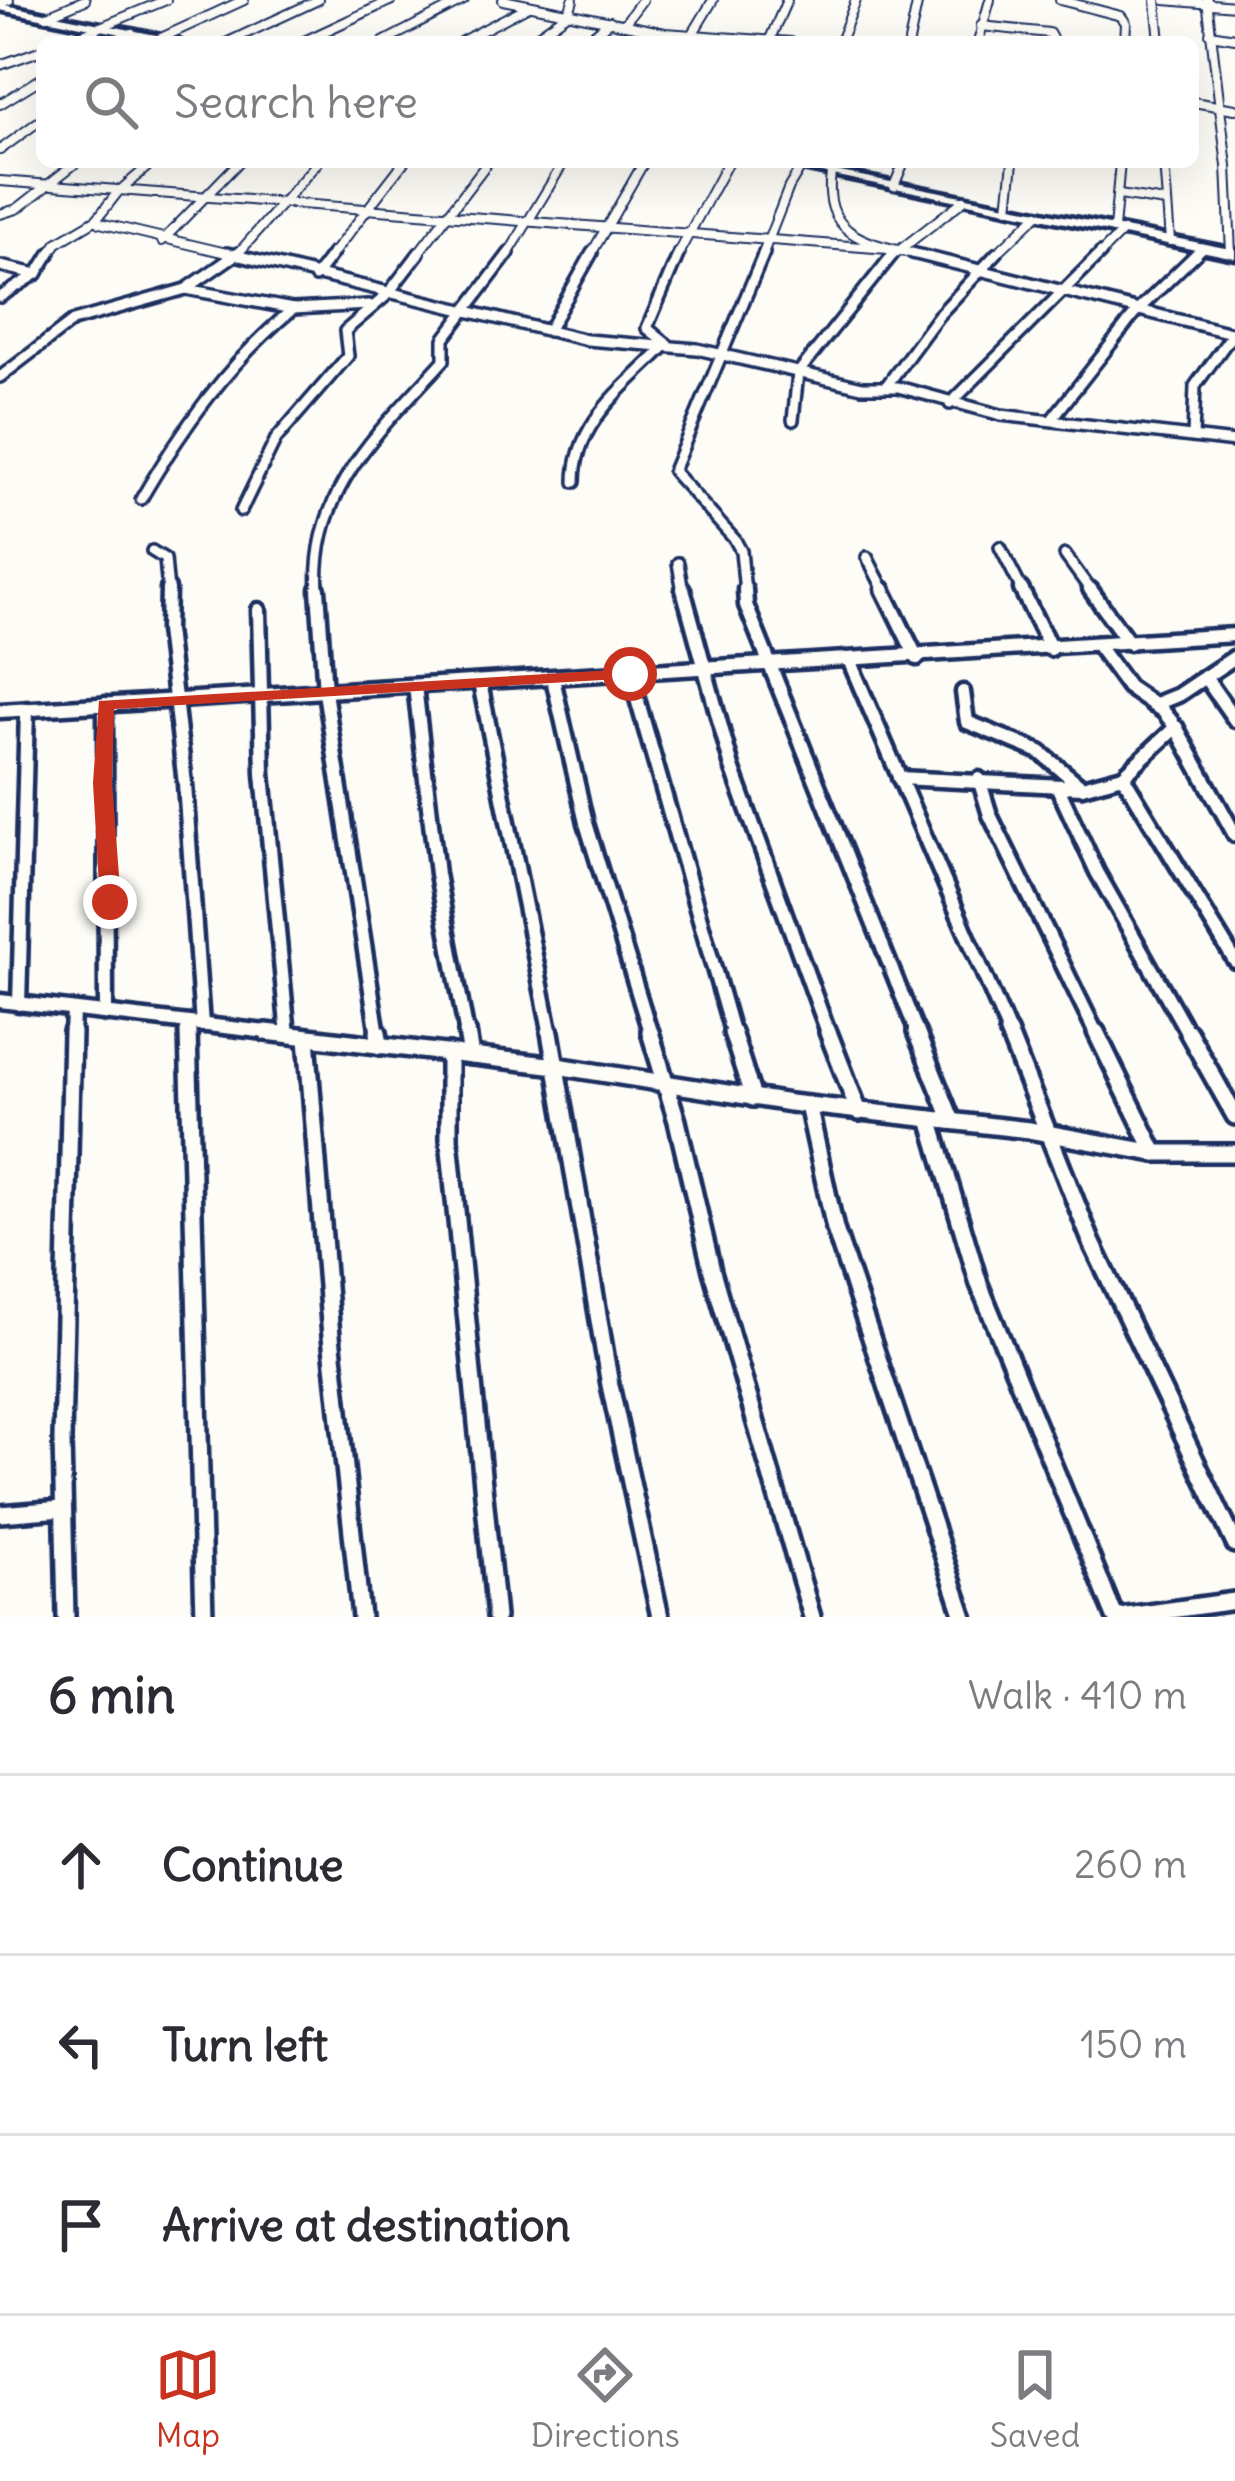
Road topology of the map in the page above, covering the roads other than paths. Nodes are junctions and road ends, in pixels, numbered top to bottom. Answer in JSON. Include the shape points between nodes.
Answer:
{"nodes":[{"id":1,"x":85,"y":0,"type":"edge"},
{"id":2,"x":166,"y":0,"type":"edge"},
{"id":3,"x":244,"y":0,"type":"edge"},
{"id":4,"x":318,"y":0,"type":"edge"},
{"id":5,"x":392,"y":0,"type":"edge"},
{"id":6,"x":464,"y":0,"type":"edge"},
{"id":7,"x":503,"y":0,"type":"edge"},
{"id":8,"x":573,"y":0,"type":"edge"},
{"id":9,"x":642,"y":0,"type":"edge"},
{"id":10,"x":713,"y":0,"type":"edge"},
{"id":11,"x":787,"y":0,"type":"edge"},
{"id":12,"x":856,"y":0,"type":"edge"},
{"id":13,"x":918,"y":0,"type":"edge"},
{"id":14,"x":990,"y":0,"type":"edge"},
{"id":15,"x":1060,"y":0,"type":"edge"},
{"id":16,"x":1160,"y":0,"type":"edge"},
{"id":17,"x":1207,"y":2,"type":"edge"},
{"id":18,"x":530,"y":5,"type":"junction"},
{"id":19,"x":1235,"y":5,"type":"edge"},
{"id":20,"x":4,"y":6,"type":"edge"},
{"id":21,"x":569,"y":13,"type":"junction"},
{"id":22,"x":47,"y":16,"type":"junction"},
{"id":23,"x":610,"y":21,"type":"junction"},
{"id":24,"x":624,"y":24,"type":"junction"},
{"id":25,"x":982,"y":26,"type":"junction"},
{"id":26,"x":104,"y":27,"type":"junction"},
{"id":27,"x":132,"y":33,"type":"junction"},
{"id":28,"x":1210,"y":34,"type":"junction"},
{"id":29,"x":692,"y":35,"type":"junction"},
{"id":30,"x":80,"y":36,"type":"edge"},
{"id":31,"x":124,"y":36,"type":"edge"},
{"id":32,"x":146,"y":36,"type":"edge"},
{"id":33,"x":166,"y":36,"type":"edge"},
{"id":34,"x":241,"y":36,"type":"edge"},
{"id":35,"x":315,"y":36,"type":"edge"},
{"id":36,"x":394,"y":36,"type":"edge"},
{"id":37,"x":471,"y":36,"type":"edge"},
{"id":38,"x":536,"y":36,"type":"edge"},
{"id":39,"x":591,"y":36,"type":"edge"},
{"id":40,"x":664,"y":36,"type":"edge"},
{"id":41,"x":685,"y":36,"type":"edge"},
{"id":42,"x":712,"y":36,"type":"edge"},
{"id":43,"x":771,"y":36,"type":"edge"},
{"id":44,"x":842,"y":36,"type":"edge"},
{"id":45,"x":910,"y":36,"type":"edge"},
{"id":46,"x":980,"y":36,"type":"edge"},
{"id":47,"x":1051,"y":36,"type":"edge"},
{"id":48,"x":1125,"y":36,"type":"edge"},
{"id":49,"x":1160,"y":36,"type":"edge"},
{"id":50,"x":1235,"y":38,"type":"edge"},
{"id":51,"x":36,"y":52,"type":"edge"},
{"id":52,"x":0,"y":65,"type":"edge"},
{"id":53,"x":36,"y":82,"type":"edge"},
{"id":54,"x":1199,"y":103,"type":"edge"},
{"id":55,"x":0,"y":104,"type":"edge"},
{"id":56,"x":1221,"y":107,"type":"junction"},
{"id":57,"x":1235,"y":109,"type":"edge"},
{"id":58,"x":36,"y":124,"type":"edge"},
{"id":59,"x":0,"y":151,"type":"edge"},
{"id":60,"x":68,"y":168,"type":"edge"},
{"id":61,"x":146,"y":168,"type":"edge"},
{"id":62,"x":233,"y":168,"type":"edge"},
{"id":63,"x":313,"y":168,"type":"edge"},
{"id":64,"x":399,"y":168,"type":"edge"},
{"id":65,"x":483,"y":168,"type":"edge"},
{"id":66,"x":560,"y":168,"type":"edge"},
{"id":67,"x":641,"y":168,"type":"edge"},
{"id":68,"x":725,"y":168,"type":"edge"},
{"id":69,"x":802,"y":168,"type":"edge"},
{"id":70,"x":814,"y":168,"type":"edge"},
{"id":71,"x":902,"y":168,"type":"edge"},
{"id":72,"x":1012,"y":168,"type":"edge"},
{"id":73,"x":1120,"y":168,"type":"edge"},
{"id":74,"x":1164,"y":168,"type":"edge"},
{"id":75,"x":831,"y":173,"type":"junction"},
{"id":76,"x":0,"y":181,"type":"edge"},
{"id":77,"x":44,"y":185,"type":"junction"},
{"id":78,"x":894,"y":186,"type":"junction"},
{"id":79,"x":117,"y":193,"type":"junction"},
{"id":80,"x":1119,"y":195,"type":"junction"},
{"id":81,"x":203,"y":199,"type":"junction"},
{"id":82,"x":964,"y":200,"type":"junction"},
{"id":83,"x":1165,"y":202,"type":"junction"},
{"id":84,"x":284,"y":203,"type":"junction"},
{"id":85,"x":1008,"y":208,"type":"junction"},
{"id":86,"x":366,"y":209,"type":"junction"},
{"id":87,"x":1038,"y":214,"type":"junction"},
{"id":88,"x":4,"y":215,"type":"edge"},
{"id":89,"x":447,"y":216,"type":"junction"},
{"id":90,"x":97,"y":219,"type":"junction"},
{"id":91,"x":524,"y":223,"type":"junction"},
{"id":92,"x":609,"y":229,"type":"junction"},
{"id":93,"x":1118,"y":230,"type":"junction"},
{"id":94,"x":851,"y":234,"type":"junction"},
{"id":95,"x":686,"y":236,"type":"junction"},
{"id":96,"x":162,"y":241,"type":"junction"},
{"id":97,"x":1170,"y":241,"type":"junction"},
{"id":98,"x":766,"y":242,"type":"junction"},
{"id":99,"x":832,"y":243,"type":"junction"},
{"id":100,"x":1203,"y":248,"type":"junction"},
{"id":101,"x":892,"y":250,"type":"junction"},
{"id":102,"x":1233,"y":254,"type":"edge"},
{"id":103,"x":235,"y":257,"type":"junction"},
{"id":104,"x":0,"y":266,"type":"edge"},
{"id":105,"x":977,"y":272,"type":"junction"},
{"id":106,"x":37,"y":274,"type":"junction"},
{"id":107,"x":315,"y":277,"type":"junction"},
{"id":108,"x":186,"y":289,"type":"junction"},
{"id":109,"x":1059,"y":291,"type":"junction"},
{"id":110,"x":387,"y":295,"type":"junction"},
{"id":111,"x":0,"y":297,"type":"edge"},
{"id":112,"x":370,"y":305,"type":"junction"},
{"id":113,"x":293,"y":309,"type":"junction"},
{"id":114,"x":1137,"y":311,"type":"junction"},
{"id":115,"x":465,"y":313,"type":"junction"},
{"id":116,"x":548,"y":331,"type":"junction"},
{"id":117,"x":1234,"y":333,"type":"edge"},
{"id":118,"x":667,"y":344,"type":"junction"},
{"id":119,"x":724,"y":358,"type":"junction"},
{"id":120,"x":798,"y":373,"type":"junction"},
{"id":121,"x":0,"y":377,"type":"edge"},
{"id":122,"x":887,"y":385,"type":"junction"},
{"id":123,"x":950,"y":404,"type":"junction"},
{"id":124,"x":793,"y":419,"type":"dead end"},
{"id":125,"x":1052,"y":419,"type":"junction"},
{"id":126,"x":1193,"y":437,"type":"junction"},
{"id":127,"x":1235,"y":442,"type":"edge"},
{"id":128,"x":574,"y":482,"type":"dead end"},
{"id":129,"x":142,"y":499,"type":"dead end"},
{"id":130,"x":241,"y":511,"type":"dead end"},
{"id":131,"x":1000,"y":547,"type":"dead end"},
{"id":132,"x":152,"y":551,"type":"dead end"},
{"id":133,"x":1065,"y":555,"type":"dead end"},
{"id":134,"x":867,"y":557,"type":"dead end"},
{"id":135,"x":678,"y":563,"type":"dead end"},
{"id":136,"x":259,"y":610,"type":"dead end"},
{"id":137,"x":1235,"y":635,"type":"edge"},
{"id":138,"x":1129,"y":643,"type":"junction"},
{"id":139,"x":1098,"y":646,"type":"junction"},
{"id":140,"x":1051,"y":649,"type":"junction"},
{"id":141,"x":1235,"y":657,"type":"edge"},
{"id":142,"x":917,"y":658,"type":"junction"},
{"id":143,"x":850,"y":662,"type":"junction"},
{"id":144,"x":772,"y":667,"type":"junction"},
{"id":145,"x":707,"y":670,"type":"junction"},
{"id":146,"x":630,"y":674,"type":"junction"},
{"id":147,"x":1205,"y":676,"type":"junction"},
{"id":148,"x":553,"y":679,"type":"junction"},
{"id":149,"x":480,"y":682,"type":"junction"},
{"id":150,"x":415,"y":686,"type":"junction"},
{"id":151,"x":325,"y":692,"type":"junction"},
{"id":152,"x":963,"y":692,"type":"dead end"},
{"id":153,"x":260,"y":695,"type":"junction"},
{"id":154,"x":179,"y":700,"type":"junction"},
{"id":155,"x":105,"y":704,"type":"junction"},
{"id":156,"x":1154,"y":705,"type":"junction"},
{"id":157,"x":27,"y":709,"type":"junction"},
{"id":158,"x":0,"y":711,"type":"edge"},
{"id":159,"x":1235,"y":721,"type":"edge"},
{"id":160,"x":1176,"y":728,"type":"junction"},
{"id":161,"x":1123,"y":776,"type":"junction"},
{"id":162,"x":899,"y":778,"type":"junction"},
{"id":163,"x":980,"y":779,"type":"junction"},
{"id":164,"x":1082,"y":788,"type":"junction"},
{"id":165,"x":1059,"y":790,"type":"junction"},
{"id":166,"x":1235,"y":835,"type":"edge"},
{"id":167,"x":1235,"y":961,"type":"edge"},
{"id":168,"x":0,"y":1001,"type":"edge"},
{"id":169,"x":19,"y":1004,"type":"junction"},
{"id":170,"x":73,"y":1011,"type":"junction"},
{"id":171,"x":106,"y":1015,"type":"junction"},
{"id":172,"x":195,"y":1024,"type":"junction"},
{"id":173,"x":288,"y":1036,"type":"junction"},
{"id":174,"x":307,"y":1038,"type":"junction"},
{"id":175,"x":380,"y":1046,"type":"junction"},
{"id":176,"x":449,"y":1053,"type":"junction"},
{"id":177,"x":471,"y":1056,"type":"junction"},
{"id":178,"x":557,"y":1066,"type":"junction"},
{"id":179,"x":665,"y":1084,"type":"junction"},
{"id":180,"x":753,"y":1098,"type":"junction"},
{"id":181,"x":808,"y":1105,"type":"junction"},
{"id":182,"x":860,"y":1112,"type":"junction"},
{"id":183,"x":1235,"y":1116,"type":"edge"},
{"id":184,"x":930,"y":1119,"type":"junction"},
{"id":185,"x":952,"y":1121,"type":"junction"},
{"id":186,"x":1052,"y":1134,"type":"junction"},
{"id":187,"x":1155,"y":1153,"type":"junction"},
{"id":188,"x":1235,"y":1153,"type":"edge"},
{"id":189,"x":62,"y":1509,"type":"junction"},
{"id":190,"x":0,"y":1514,"type":"edge"},
{"id":191,"x":1235,"y":1544,"type":"edge"},
{"id":192,"x":1235,"y":1601,"type":"edge"},
{"id":193,"x":66,"y":1617,"type":"edge"},
{"id":194,"x":205,"y":1617,"type":"edge"},
{"id":195,"x":361,"y":1617,"type":"edge"},
{"id":196,"x":496,"y":1617,"type":"edge"},
{"id":197,"x":660,"y":1617,"type":"edge"},
{"id":198,"x":812,"y":1617,"type":"edge"},
{"id":199,"x":964,"y":1617,"type":"edge"},
{"id":200,"x":1117,"y":1617,"type":"edge"}],
"edges":[{"from":1,"to":22,"type":"street"},
{"from":2,"to":26,"type":"street"},
{"from":3,"to":33,"type":"street"},
{"from":4,"to":34,"type":"street"},
{"from":5,"to":35,"type":"street"},
{"from":6,"to":36,"type":"street"},
{"from":7,"to":18,"type":"street"},
{"from":8,"to":21,"type":"street"},
{"from":9,"to":24,"type":"street"},
{"from":10,"to":29,"type":"street"},
{"from":11,"to":43,"type":"street"},
{"from":12,"to":44,"type":"street"},
{"from":13,"to":45,"type":"street"},
{"from":14,"to":25,"type":"street"},
{"from":15,"to":48,"type":"street","via":[[1121,16]]},
{"from":16,"to":17,"type":"street"},
{"from":16,"to":49,"type":"street"},
{"from":17,"to":19,"type":"street"},
{"from":17,"to":28,"type":"street"},
{"from":18,"to":21,"type":"street"},
{"from":18,"to":37,"type":"street"},
{"from":20,"to":22,"type":"street"},
{"from":21,"to":23,"type":"street"},
{"from":21,"to":38,"type":"street"},
{"from":22,"to":26,"type":"street"},
{"from":23,"to":24,"type":"street"},
{"from":23,"to":39,"type":"street"},
{"from":24,"to":40,"type":"street"},
{"from":25,"to":46,"type":"street"},
{"from":25,"to":47,"type":"street"},
{"from":26,"to":27,"type":"street"},
{"from":26,"to":30,"type":"street"},
{"from":27,"to":31,"type":"street"},
{"from":27,"to":32,"type":"street"},
{"from":28,"to":50,"type":"street"},
{"from":28,"to":56,"type":"street"},
{"from":29,"to":41,"type":"street"},
{"from":29,"to":42,"type":"street"},
{"from":51,"to":52,"type":"street"},
{"from":53,"to":55,"type":"street"},
{"from":54,"to":56,"type":"street"},
{"from":56,"to":57,"type":"street"},
{"from":56,"to":102,"type":"street"},
{"from":58,"to":59,"type":"street"},
{"from":60,"to":77,"type":"street"},
{"from":61,"to":79,"type":"street"},
{"from":62,"to":81,"type":"street"},
{"from":63,"to":84,"type":"street"},
{"from":64,"to":86,"type":"street"},
{"from":65,"to":89,"type":"street"},
{"from":66,"to":91,"type":"street"},
{"from":67,"to":92,"type":"street"},
{"from":68,"to":95,"type":"street"},
{"from":69,"to":98,"type":"street"},
{"from":70,"to":75,"type":"street"},
{"from":71,"to":78,"type":"street"},
{"from":72,"to":85,"type":"street"},
{"from":73,"to":80,"type":"street"},
{"from":74,"to":83,"type":"street"},
{"from":75,"to":78,"type":"street"},
{"from":75,"to":94,"type":"street","via":[[826,202]]},
{"from":76,"to":77,"type":"street"},
{"from":77,"to":79,"type":"street"},
{"from":77,"to":88,"type":"street"},
{"from":78,"to":82,"type":"street"},
{"from":79,"to":81,"type":"street"},
{"from":79,"to":90,"type":"street"},
{"from":80,"to":83,"type":"street"},
{"from":80,"to":93,"type":"street"},
{"from":81,"to":84,"type":"street"},
{"from":81,"to":96,"type":"street"},
{"from":82,"to":85,"type":"street"},
{"from":82,"to":101,"type":"street"},
{"from":83,"to":97,"type":"street"},
{"from":84,"to":86,"type":"street"},
{"from":84,"to":103,"type":"street"},
{"from":85,"to":87,"type":"street"},
{"from":86,"to":89,"type":"street"},
{"from":86,"to":107,"type":"street"},
{"from":87,"to":93,"type":"street"},
{"from":87,"to":105,"type":"street"},
{"from":89,"to":91,"type":"street"},
{"from":89,"to":110,"type":"street"},
{"from":90,"to":96,"type":"street"},
{"from":90,"to":106,"type":"street","via":[[57,243]]},
{"from":91,"to":92,"type":"street"},
{"from":91,"to":115,"type":"street"},
{"from":92,"to":95,"type":"street"},
{"from":92,"to":116,"type":"street"},
{"from":93,"to":97,"type":"street"},
{"from":93,"to":109,"type":"street"},
{"from":94,"to":99,"type":"street"},
{"from":94,"to":101,"type":"street"},
{"from":95,"to":98,"type":"street"},
{"from":95,"to":118,"type":"street","via":[[647,328]]},
{"from":96,"to":103,"type":"street"},
{"from":97,"to":100,"type":"street"},
{"from":98,"to":99,"type":"street"},
{"from":98,"to":119,"type":"street"},
{"from":99,"to":101,"type":"street"},
{"from":100,"to":102,"type":"street"},
{"from":100,"to":114,"type":"street"},
{"from":101,"to":105,"type":"street"},
{"from":101,"to":120,"type":"street"},
{"from":103,"to":107,"type":"street"},
{"from":103,"to":108,"type":"street"},
{"from":104,"to":106,"type":"street"},
{"from":105,"to":109,"type":"street"},
{"from":105,"to":122,"type":"street"},
{"from":106,"to":111,"type":"street"},
{"from":107,"to":110,"type":"street"},
{"from":108,"to":113,"type":"street"},
{"from":108,"to":121,"type":"street","via":[[73,321]]},
{"from":109,"to":114,"type":"street"},
{"from":109,"to":123,"type":"street"},
{"from":110,"to":112,"type":"street"},
{"from":110,"to":115,"type":"street"},
{"from":112,"to":113,"type":"street"},
{"from":112,"to":130,"type":"street","via":[[345,331],[348,356],[275,440]]},
{"from":113,"to":129,"type":"street","via":[[243,352]]},
{"from":114,"to":117,"type":"street"},
{"from":114,"to":125,"type":"street"},
{"from":115,"to":116,"type":"street"},
{"from":115,"to":151,"type":"street","via":[[444,340],[443,360],[374,431],[319,530]]},
{"from":116,"to":118,"type":"street"},
{"from":117,"to":126,"type":"street","via":[[1195,386]]},
{"from":118,"to":119,"type":"street"},
{"from":118,"to":128,"type":"street","via":[[599,413]]},
{"from":119,"to":120,"type":"street"},
{"from":119,"to":144,"type":"street","via":[[673,471],[741,551],[746,605]]},
{"from":120,"to":122,"type":"street"},
{"from":120,"to":124,"type":"street"},
{"from":122,"to":123,"type":"street"},
{"from":123,"to":125,"type":"street"},
{"from":125,"to":126,"type":"street"},
{"from":126,"to":127,"type":"street"},
{"from":131,"to":140,"type":"street"},
{"from":132,"to":154,"type":"street","via":[[166,559],[170,575],[164,602]]},
{"from":133,"to":138,"type":"street"},
{"from":134,"to":142,"type":"street"},
{"from":135,"to":145,"type":"street"},
{"from":136,"to":153,"type":"street"},
{"from":137,"to":138,"type":"street"},
{"from":138,"to":139,"type":"street"},
{"from":139,"to":140,"type":"street"},
{"from":139,"to":156,"type":"street","via":[[1128,687]]},
{"from":140,"to":142,"type":"street"},
{"from":141,"to":147,"type":"street"},
{"from":142,"to":143,"type":"street"},
{"from":143,"to":144,"type":"street"},
{"from":143,"to":162,"type":"street"},
{"from":144,"to":145,"type":"street"},
{"from":144,"to":185,"type":"street"},
{"from":145,"to":146,"type":"street"},
{"from":145,"to":182,"type":"street","via":[[771,884]]},
{"from":146,"to":148,"type":"street"},
{"from":146,"to":180,"type":"street"},
{"from":147,"to":156,"type":"street"},
{"from":147,"to":159,"type":"street"},
{"from":148,"to":149,"type":"street"},
{"from":148,"to":179,"type":"street","via":[[586,823]]},
{"from":149,"to":150,"type":"street"},
{"from":149,"to":178,"type":"street"},
{"from":150,"to":151,"type":"street"},
{"from":150,"to":177,"type":"street","via":[[437,874]]},
{"from":151,"to":153,"type":"street"},
{"from":151,"to":175,"type":"street"},
{"from":152,"to":164,"type":"street","via":[[967,722],[1040,752]]},
{"from":153,"to":154,"type":"street"},
{"from":153,"to":173,"type":"street"},
{"from":154,"to":155,"type":"street"},
{"from":154,"to":172,"type":"street"},
{"from":155,"to":157,"type":"street"},
{"from":155,"to":171,"type":"street"},
{"from":156,"to":160,"type":"street"},
{"from":157,"to":158,"type":"street"},
{"from":157,"to":169,"type":"street"},
{"from":160,"to":161,"type":"street"},
{"from":160,"to":166,"type":"street"},
{"from":161,"to":164,"type":"street"},
{"from":161,"to":167,"type":"street"},
{"from":162,"to":163,"type":"street"},
{"from":162,"to":186,"type":"street"},
{"from":163,"to":165,"type":"street"},
{"from":163,"to":187,"type":"street","via":[[990,815]]},
{"from":164,"to":165,"type":"street"},
{"from":165,"to":183,"type":"street","via":[[1096,872]]},
{"from":168,"to":169,"type":"street"},
{"from":169,"to":170,"type":"street"},
{"from":170,"to":171,"type":"street"},
{"from":170,"to":189,"type":"street"},
{"from":171,"to":172,"type":"street"},
{"from":172,"to":173,"type":"street"},
{"from":172,"to":194,"type":"street"},
{"from":173,"to":174,"type":"street"},
{"from":174,"to":175,"type":"street"},
{"from":174,"to":195,"type":"street"},
{"from":175,"to":176,"type":"street"},
{"from":176,"to":177,"type":"street"},
{"from":176,"to":196,"type":"street","via":[[449,1139]]},
{"from":177,"to":178,"type":"street"},
{"from":178,"to":179,"type":"street"},
{"from":178,"to":197,"type":"street","via":[[610,1385]]},
{"from":179,"to":180,"type":"street"},
{"from":179,"to":198,"type":"street"},
{"from":180,"to":181,"type":"street"},
{"from":181,"to":182,"type":"street"},
{"from":181,"to":199,"type":"street","via":[[835,1229]]},
{"from":182,"to":184,"type":"street"},
{"from":184,"to":185,"type":"street"},
{"from":184,"to":200,"type":"street","via":[[987,1304]]},
{"from":185,"to":186,"type":"street"},
{"from":186,"to":187,"type":"street"},
{"from":186,"to":191,"type":"street","via":[[1091,1241]]},
{"from":187,"to":188,"type":"street"},
{"from":189,"to":190,"type":"street"},
{"from":189,"to":193,"type":"street"},
{"from":192,"to":200,"type":"street"}]}
